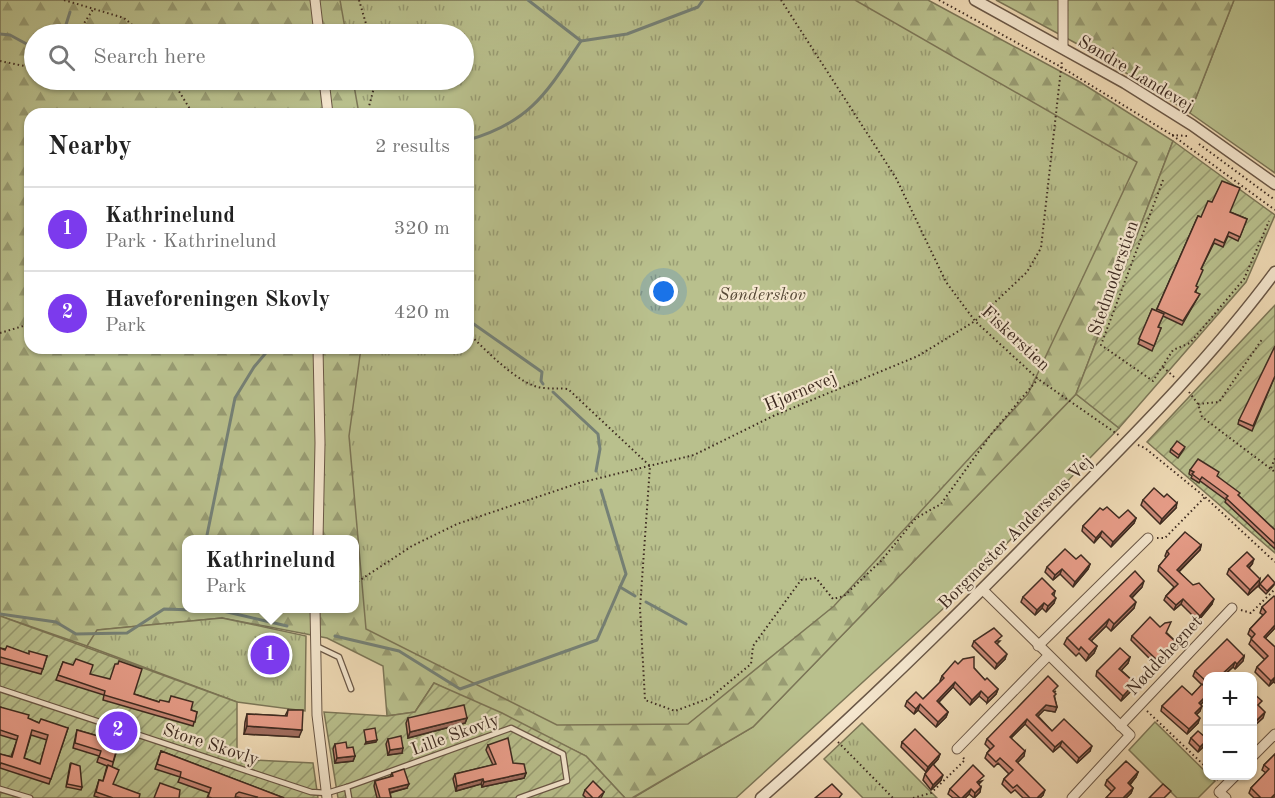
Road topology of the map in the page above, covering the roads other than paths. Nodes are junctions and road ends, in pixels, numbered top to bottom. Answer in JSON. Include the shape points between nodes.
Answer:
{"nodes":[{"id":1,"x":315,"y":0,"type":"edge"},
{"id":2,"x":975,"y":0,"type":"edge"},
{"id":3,"x":1063,"y":0,"type":"edge"},
{"id":4,"x":318,"y":24,"type":"edge"},
{"id":5,"x":1062,"y":48,"type":"junction"},
{"id":6,"x":325,"y":90,"type":"edge"},
{"id":7,"x":327,"y":108,"type":"edge"},
{"id":8,"x":1275,"y":184,"type":"edge"},
{"id":9,"x":1275,"y":272,"type":"edge"},
{"id":10,"x":318,"y":354,"type":"edge"},
{"id":11,"x":318,"y":535,"type":"edge"},
{"id":12,"x":1148,"y":538,"type":"road end"},
{"id":13,"x":983,"y":590,"type":"junction"},
{"id":14,"x":1233,"y":608,"type":"road end"},
{"id":15,"x":315,"y":613,"type":"edge"},
{"id":16,"x":316,"y":646,"type":"junction"},
{"id":17,"x":1038,"y":646,"type":"junction"},
{"id":18,"x":1048,"y":656,"type":"junction"},
{"id":19,"x":0,"y":689,"type":"edge"},
{"id":20,"x":351,"y":689,"type":"dead end"},
{"id":21,"x":1120,"y":726,"type":"junction"},
{"id":22,"x":1275,"y":734,"type":"edge"},
{"id":23,"x":957,"y":749,"type":"road end"},
{"id":24,"x":1257,"y":752,"type":"edge"},
{"id":25,"x":1231,"y":780,"type":"edge"},
{"id":26,"x":347,"y":786,"type":"junction"},
{"id":27,"x":0,"y":789,"type":"edge"},
{"id":28,"x":311,"y":792,"type":"junction"},
{"id":29,"x":327,"y":795,"type":"edge"},
{"id":30,"x":30,"y":798,"type":"edge"},
{"id":31,"x":312,"y":798,"type":"edge"},
{"id":32,"x":349,"y":798,"type":"edge"},
{"id":33,"x":519,"y":798,"type":"edge"},
{"id":34,"x":761,"y":798,"type":"edge"},
{"id":35,"x":1072,"y":798,"type":"edge"},
{"id":36,"x":1226,"y":798,"type":"edge"}],
"edges":[{"from":1,"to":4,"type":"street"},
{"from":2,"to":5,"type":"street","name":"Søndre Landevej"},
{"from":3,"to":5,"type":"street"},
{"from":5,"to":8,"type":"street","name":"Søndre Landevej","via":[[1192,125]]},
{"from":6,"to":7,"type":"street"},
{"from":9,"to":13,"type":"street","name":"Borgmester Andersens Vej","via":[[1128,442]]},
{"from":10,"to":11,"type":"street"},
{"from":12,"to":17,"type":"street"},
{"from":13,"to":17,"type":"street"},
{"from":13,"to":34,"type":"street","name":"Borgmester Andersens Vej","via":[[832,736]]},
{"from":14,"to":21,"type":"street","name":"Nøddehegnet"},
{"from":15,"to":16,"type":"street"},
{"from":16,"to":20,"type":"lane","via":[[339,657]]},
{"from":16,"to":29,"type":"street","via":[[317,715]]},
{"from":17,"to":18,"type":"street"},
{"from":18,"to":21,"type":"street"},
{"from":18,"to":23,"type":"street"},
{"from":19,"to":28,"type":"lane","name":"Store Skovly"},
{"from":21,"to":35,"type":"street","via":[[1130,735]]},
{"from":22,"to":24,"type":"street"},
{"from":25,"to":36,"type":"street","via":[[1219,792]]},
{"from":26,"to":29,"type":"lane","name":"Lille Skovly"},
{"from":26,"to":32,"type":"lane"},
{"from":26,"to":33,"type":"lane","name":"Lille Skovly","via":[[511,728],[563,754],[567,781]]},
{"from":27,"to":30,"type":"lane"},
{"from":28,"to":29,"type":"lane","name":"Store Skovly"},
{"from":28,"to":31,"type":"lane"}]}
